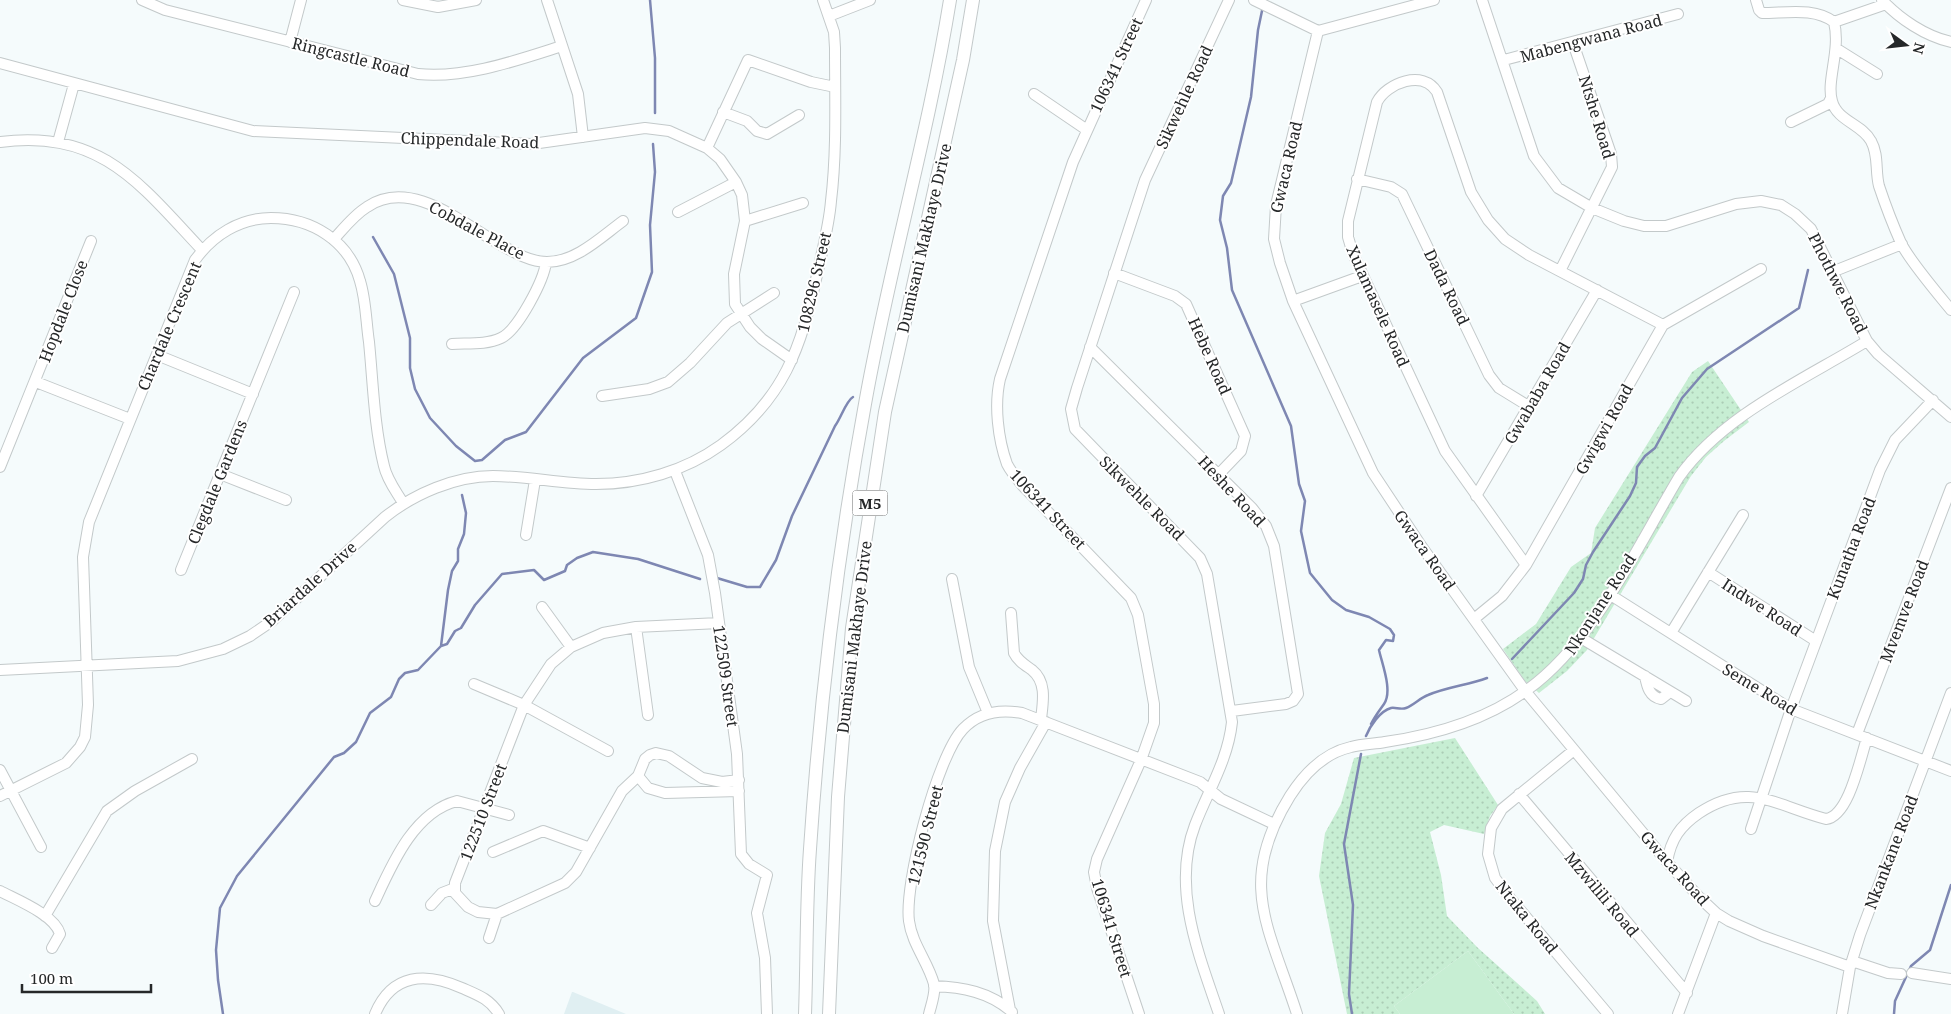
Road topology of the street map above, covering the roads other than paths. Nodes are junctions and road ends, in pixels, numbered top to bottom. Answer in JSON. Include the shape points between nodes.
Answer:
{"nodes":[{"id":1,"x":142,"y":0,"type":"edge"},
{"id":2,"x":301,"y":0,"type":"edge"},
{"id":3,"x":402,"y":0,"type":"edge"},
{"id":4,"x":476,"y":0,"type":"edge"},
{"id":5,"x":547,"y":0,"type":"edge"},
{"id":6,"x":823,"y":0,"type":"edge"},
{"id":7,"x":870,"y":0,"type":"edge"},
{"id":8,"x":950,"y":0,"type":"edge"},
{"id":9,"x":974,"y":0,"type":"edge"},
{"id":10,"x":1146,"y":0,"type":"edge"},
{"id":11,"x":1229,"y":0,"type":"edge"},
{"id":12,"x":1255,"y":0,"type":"edge"},
{"id":13,"x":1434,"y":0,"type":"edge"},
{"id":14,"x":1482,"y":0,"type":"edge"},
{"id":15,"x":1756,"y":0,"type":"edge"},
{"id":16,"x":1884,"y":2,"type":"edge"},
{"id":17,"x":1678,"y":14,"type":"dead end"},
{"id":18,"x":829,"y":16,"type":"junction"},
{"id":19,"x":1834,"y":22,"type":"junction"},
{"id":20,"x":1318,"y":31,"type":"junction"},
{"id":21,"x":290,"y":42,"type":"junction"},
{"id":22,"x":1951,"y":42,"type":"edge"},
{"id":23,"x":1573,"y":43,"type":"junction"},
{"id":24,"x":562,"y":46,"type":"junction"},
{"id":25,"x":1837,"y":50,"type":"junction"},
{"id":26,"x":1504,"y":60,"type":"junction"},
{"id":27,"x":0,"y":63,"type":"edge"},
{"id":28,"x":1877,"y":74,"type":"dead end"},
{"id":29,"x":74,"y":84,"type":"junction"},
{"id":30,"x":835,"y":87,"type":"junction"},
{"id":31,"x":1034,"y":94,"type":"dead end"},
{"id":32,"x":1831,"y":98,"type":"junction"},
{"id":33,"x":724,"y":112,"type":"junction"},
{"id":34,"x":799,"y":115,"type":"dead end"},
{"id":35,"x":1791,"y":122,"type":"dead end"},
{"id":36,"x":1087,"y":130,"type":"junction"},
{"id":37,"x":583,"y":137,"type":"junction"},
{"id":38,"x":0,"y":142,"type":"edge"},
{"id":39,"x":58,"y":142,"type":"junction"},
{"id":40,"x":706,"y":148,"type":"junction"},
{"id":41,"x":1358,"y":179,"type":"junction"},
{"id":42,"x":736,"y":182,"type":"junction"},
{"id":43,"x":803,"y":203,"type":"dead end"},
{"id":44,"x":1592,"y":208,"type":"junction"},
{"id":45,"x":678,"y":212,"type":"dead end"},
{"id":46,"x":623,"y":221,"type":"dead end"},
{"id":47,"x":745,"y":221,"type":"junction"},
{"id":48,"x":334,"y":239,"type":"junction"},
{"id":49,"x":90,"y":241,"type":"dead end"},
{"id":50,"x":1902,"y":244,"type":"junction"},
{"id":51,"x":202,"y":250,"type":"junction"},
{"id":52,"x":546,"y":262,"type":"junction"},
{"id":53,"x":1761,"y":270,"type":"dead end"},
{"id":54,"x":1560,"y":271,"type":"junction"},
{"id":55,"x":1832,"y":272,"type":"junction"},
{"id":56,"x":1114,"y":273,"type":"junction"},
{"id":57,"x":1362,"y":276,"type":"junction"},
{"id":58,"x":1597,"y":290,"type":"junction"},
{"id":59,"x":294,"y":292,"type":"dead end"},
{"id":60,"x":774,"y":293,"type":"dead end"},
{"id":61,"x":1293,"y":301,"type":"junction"},
{"id":62,"x":1951,"y":309,"type":"edge"},
{"id":63,"x":740,"y":313,"type":"junction"},
{"id":64,"x":1663,"y":325,"type":"junction"},
{"id":65,"x":1867,"y":341,"type":"junction"},
{"id":66,"x":452,"y":344,"type":"dead end"},
{"id":67,"x":1090,"y":347,"type":"junction"},
{"id":68,"x":156,"y":355,"type":"junction"},
{"id":69,"x":792,"y":360,"type":"junction"},
{"id":70,"x":36,"y":382,"type":"junction"},
{"id":71,"x":253,"y":394,"type":"junction"},
{"id":72,"x":602,"y":396,"type":"dead end"},
{"id":73,"x":1932,"y":400,"type":"junction"},
{"id":74,"x":1530,"y":407,"type":"junction"},
{"id":75,"x":1951,"y":417,"type":"edge"},
{"id":76,"x":130,"y":419,"type":"junction"},
{"id":77,"x":0,"y":467,"type":"edge"},
{"id":78,"x":675,"y":471,"type":"junction"},
{"id":79,"x":220,"y":474,"type":"junction"},
{"id":80,"x":1218,"y":475,"type":"junction"},
{"id":81,"x":535,"y":480,"type":"junction"},
{"id":82,"x":1951,"y":488,"type":"edge"},
{"id":83,"x":1476,"y":496,"type":"junction"},
{"id":84,"x":286,"y":500,"type":"dead end"},
{"id":85,"x":403,"y":503,"type":"junction"},
{"id":86,"x":1743,"y":515,"type":"dead end"},
{"id":87,"x":526,"y":535,"type":"dead end"},
{"id":88,"x":1526,"y":565,"type":"junction"},
{"id":89,"x":181,"y":570,"type":"dead end"},
{"id":90,"x":1708,"y":572,"type":"junction"},
{"id":91,"x":952,"y":579,"type":"dead end"},
{"id":92,"x":1610,"y":594,"type":"junction"},
{"id":93,"x":542,"y":607,"type":"dead end"},
{"id":94,"x":1010,"y":613,"type":"dead end"},
{"id":95,"x":1474,"y":619,"type":"junction"},
{"id":96,"x":718,"y":623,"type":"junction"},
{"id":97,"x":636,"y":627,"type":"junction"},
{"id":98,"x":1671,"y":633,"type":"junction"},
{"id":99,"x":1581,"y":638,"type":"junction"},
{"id":100,"x":1816,"y":641,"type":"junction"},
{"id":101,"x":571,"y":646,"type":"junction"},
{"id":102,"x":87,"y":667,"type":"junction"},
{"id":103,"x":0,"y":670,"type":"edge"},
{"id":104,"x":474,"y":684,"type":"dead end"},
{"id":105,"x":1526,"y":692,"type":"junction"},
{"id":106,"x":1951,"y":693,"type":"edge"},
{"id":107,"x":1686,"y":701,"type":"dead end"},
{"id":108,"x":524,"y":705,"type":"junction"},
{"id":109,"x":1791,"y":709,"type":"junction"},
{"id":110,"x":1232,"y":711,"type":"junction"},
{"id":111,"x":988,"y":713,"type":"junction"},
{"id":112,"x":648,"y":715,"type":"dead end"},
{"id":113,"x":1043,"y":720,"type":"junction"},
{"id":114,"x":1862,"y":736,"type":"junction"},
{"id":115,"x":1574,"y":750,"type":"junction"},
{"id":116,"x":608,"y":751,"type":"dead end"},
{"id":117,"x":192,"y":758,"type":"dead end"},
{"id":118,"x":1141,"y":760,"type":"junction"},
{"id":119,"x":1926,"y":761,"type":"junction"},
{"id":120,"x":0,"y":770,"type":"edge"},
{"id":121,"x":1951,"y":770,"type":"edge"},
{"id":122,"x":638,"y":776,"type":"junction"},
{"id":123,"x":739,"y":786,"type":"junction"},
{"id":124,"x":12,"y":790,"type":"junction"},
{"id":125,"x":1211,"y":790,"type":"junction"},
{"id":126,"x":1519,"y":794,"type":"junction"},
{"id":127,"x":0,"y":796,"type":"edge"},
{"id":128,"x":1760,"y":797,"type":"junction"},
{"id":129,"x":484,"y":808,"type":"junction"},
{"id":130,"x":509,"y":816,"type":"dead end"},
{"id":131,"x":1274,"y":824,"type":"junction"},
{"id":132,"x":1751,"y":829,"type":"dead end"},
{"id":133,"x":41,"y":847,"type":"dead end"},
{"id":134,"x":590,"y":848,"type":"junction"},
{"id":135,"x":492,"y":852,"type":"dead end"},
{"id":136,"x":1667,"y":862,"type":"junction"},
{"id":137,"x":455,"y":888,"type":"junction"},
{"id":138,"x":0,"y":891,"type":"edge"},
{"id":139,"x":375,"y":901,"type":"dead end"},
{"id":140,"x":431,"y":906,"type":"dead end"},
{"id":141,"x":1716,"y":913,"type":"junction"},
{"id":142,"x":497,"y":914,"type":"junction"},
{"id":143,"x":45,"y":916,"type":"junction"},
{"id":144,"x":489,"y":938,"type":"dead end"},
{"id":145,"x":52,"y":948,"type":"dead end"},
{"id":146,"x":1851,"y":964,"type":"junction"},
{"id":147,"x":1912,"y":973,"type":"dead end"},
{"id":148,"x":1901,"y":974,"type":"dead end"},
{"id":149,"x":1951,"y":979,"type":"edge"},
{"id":150,"x":934,"y":986,"type":"junction"},
{"id":151,"x":1687,"y":993,"type":"junction"},
{"id":152,"x":1012,"y":1012,"type":"edge"},
{"id":153,"x":375,"y":1014,"type":"edge"},
{"id":154,"x":499,"y":1014,"type":"edge"},
{"id":155,"x":767,"y":1014,"type":"edge"},
{"id":156,"x":805,"y":1014,"type":"edge"},
{"id":157,"x":829,"y":1014,"type":"edge"},
{"id":158,"x":929,"y":1014,"type":"edge"},
{"id":159,"x":1138,"y":1014,"type":"edge"},
{"id":160,"x":1219,"y":1014,"type":"edge"},
{"id":161,"x":1296,"y":1014,"type":"edge"},
{"id":162,"x":1608,"y":1014,"type":"edge"},
{"id":163,"x":1678,"y":1014,"type":"edge"},
{"id":164,"x":1842,"y":1014,"type":"edge"}],
"edges":[{"from":1,"to":21,"type":"street","name":"Ringcastle Road","via":[[165,10]]},
{"from":2,"to":21,"type":"street"},
{"from":3,"to":4,"type":"street","via":[[438,8]]},
{"from":5,"to":24,"type":"street"},
{"from":6,"to":18,"type":"street","name":"108296 Street"},
{"from":7,"to":18,"type":"street"},
{"from":8,"to":156,"type":"main road","name":"Dumisani Makhaye Drive","number":"M5","via":[[929,114],[867,392],[839,559],[810,847]]},
{"from":9,"to":157,"type":"main road","name":"Dumisani Makhaye Drive","number":"M5","via":[[962,68],[885,412],[852,628],[838,797]]},
{"from":10,"to":36,"type":"street","name":"106341 Street"},
{"from":11,"to":56,"type":"street","name":"Sikwehle Road","via":[[1145,180]]},
{"from":12,"to":20,"type":"street"},
{"from":13,"to":20,"type":"street"},
{"from":14,"to":26,"type":"street","name":"Phothwe Road"},
{"from":15,"to":19,"type":"street","via":[[1762,13],[1810,12]]},
{"from":16,"to":19,"type":"street"},
{"from":16,"to":22,"type":"street","via":[[1917,28]]},
{"from":17,"to":23,"type":"street","name":"Mabengwana Road"},
{"from":18,"to":30,"type":"street","name":"108296 Street","via":[[835,48]]},
{"from":19,"to":25,"type":"street"},
{"from":20,"to":61,"type":"street","name":"Gwaca Road","via":[[1274,223],[1274,239]]},
{"from":21,"to":24,"type":"street","name":"Ringcastle Road","via":[[435,76],[503,65]]},
{"from":23,"to":26,"type":"street","name":"Mabengwana Road"},
{"from":23,"to":44,"type":"street","name":"Ntshe Road","via":[[1611,154],[1610,172]]},
{"from":24,"to":37,"type":"street","via":[[578,94]]},
{"from":25,"to":28,"type":"street"},
{"from":25,"to":32,"type":"street"},
{"from":26,"to":44,"type":"street","name":"Phothwe Road","via":[[1534,156],[1558,188]]},
{"from":27,"to":29,"type":"street","name":"Chippendale Road"},
{"from":29,"to":37,"type":"street","name":"Chippendale Road","via":[[262,132],[526,144]]},
{"from":29,"to":39,"type":"street"},
{"from":30,"to":33,"type":"street","via":[[752,60],[746,62]]},
{"from":30,"to":69,"type":"street","name":"108296 Street","via":[[831,202],[808,316]]},
{"from":31,"to":36,"type":"street","name":"106341 Street"},
{"from":32,"to":35,"type":"street","via":[[1828,104]]},
{"from":32,"to":50,"type":"street","via":[[1839,114],[1864,131],[1875,148],[1879,185]]},
{"from":33,"to":34,"type":"street","via":[[767,134]]},
{"from":33,"to":40,"type":"street"},
{"from":36,"to":118,"type":"street","name":"106341 Street","via":[[1041,255],[1000,379],[997,400],[1006,456],[1015,477],[1135,604],[1155,711],[1152,732]]},
{"from":37,"to":40,"type":"street","name":"Chippendale Road","via":[[651,128],[670,131]]},
{"from":38,"to":39,"type":"street","via":[[23,139]]},
{"from":39,"to":51,"type":"street","via":[[116,164]]},
{"from":40,"to":42,"type":"street","name":"Chippendale Road","via":[[720,159]]},
{"from":41,"to":54,"type":"street","name":"Xulamasele Road","via":[[1377,102],[1382,94],[1396,84],[1417,80],[1429,83],[1437,92],[1471,192],[1488,220],[1505,239]]},
{"from":41,"to":57,"type":"street","name":"Xulamasele Road","via":[[1348,234]]},
{"from":41,"to":74,"type":"street","name":"Dada Road","via":[[1391,187],[1402,194],[1492,382]]},
{"from":42,"to":45,"type":"street"},
{"from":42,"to":47,"type":"street","name":"Chippendale Road","via":[[742,195]]},
{"from":43,"to":47,"type":"street"},
{"from":44,"to":54,"type":"street","name":"Ntshe Road"},
{"from":44,"to":55,"type":"street","name":"Phothwe Road","via":[[1624,221],[1666,226],[1736,204],[1761,202],[1781,205],[1811,229]]},
{"from":46,"to":52,"type":"street","name":"Cobdale Place","via":[[580,252]]},
{"from":47,"to":63,"type":"street","name":"Chippendale Road","via":[[733,285],[735,304]]},
{"from":48,"to":51,"type":"street","name":"Chardale Crescent","via":[[297,220],[264,218],[234,226]]},
{"from":48,"to":52,"type":"street","name":"Cobdale Place","via":[[368,206],[385,199],[413,198],[434,206],[515,254]]},
{"from":48,"to":85,"type":"street","name":"Chardale Crescent","via":[[356,268],[360,281],[381,453],[387,476]]},
{"from":49,"to":70,"type":"street","name":"Hopdale Close"},
{"from":50,"to":55,"type":"street"},
{"from":50,"to":62,"type":"street"},
{"from":51,"to":68,"type":"street","name":"Chardale Crescent"},
{"from":52,"to":66,"type":"street","via":[[535,291],[509,332],[490,341]]},
{"from":53,"to":64,"type":"street"},
{"from":54,"to":58,"type":"street","name":"Xulamasele Road"},
{"from":55,"to":65,"type":"street","name":"Phothwe Road"},
{"from":56,"to":67,"type":"street","name":"Sikwehle Road"},
{"from":56,"to":80,"type":"street","name":"Hebe Road","via":[[1176,296],[1186,304],[1245,436],[1240,451]]},
{"from":57,"to":61,"type":"street"},
{"from":57,"to":83,"type":"street","name":"Xulamasele Road","via":[[1445,451]]},
{"from":58,"to":64,"type":"street","name":"Xulamasele Road"},
{"from":58,"to":74,"type":"street","name":"Gwababa Road"},
{"from":59,"to":71,"type":"street","name":"Clegdale Gardens"},
{"from":60,"to":63,"type":"street"},
{"from":61,"to":95,"type":"street","name":"Gwaca Road","via":[[1373,473]]},
{"from":63,"to":69,"type":"street","name":"Chippendale Road","via":[[762,339]]},
{"from":63,"to":72,"type":"street","via":[[668,382],[649,389]]},
{"from":64,"to":88,"type":"street","name":"Gwigwi Road"},
{"from":65,"to":73,"type":"street","name":"Phothwe Road"},
{"from":65,"to":92,"type":"street","name":"Nkonjane Road","via":[[1732,422],[1710,439],[1679,477]]},
{"from":67,"to":80,"type":"street","name":"Heshe Road"},
{"from":67,"to":110,"type":"street","name":"Sikwehle Road","via":[[1071,409],[1072,424],[1089,446],[1200,558],[1207,574]]},
{"from":68,"to":71,"type":"street"},
{"from":68,"to":76,"type":"street","name":"Chardale Crescent"},
{"from":69,"to":78,"type":"street","name":"108296 Street","via":[[776,389],[741,430],[712,451]]},
{"from":70,"to":76,"type":"street","name":"Hopdale Close"},
{"from":70,"to":77,"type":"street","name":"Hopdale Close"},
{"from":71,"to":79,"type":"street","name":"Clegdale Gardens"},
{"from":73,"to":75,"type":"street","name":"Phothwe Road"},
{"from":73,"to":100,"type":"street","name":"Kunatha Road","via":[[1886,456]]},
{"from":74,"to":83,"type":"street","name":"Gwababa Road"},
{"from":76,"to":102,"type":"street","name":"Chardale Crescent","via":[[85,540]]},
{"from":78,"to":81,"type":"street","name":"108296 Street","via":[[609,484]]},
{"from":78,"to":96,"type":"street","name":"122509 Street","via":[[708,555]]},
{"from":79,"to":84,"type":"street"},
{"from":79,"to":89,"type":"street","name":"Clegdale Gardens"},
{"from":80,"to":110,"type":"street","name":"Heshe Road","via":[[1252,508],[1271,534],[1298,690],[1293,701],[1286,704]]},
{"from":81,"to":85,"type":"street","name":"108296 Street","via":[[495,476],[471,478]]},
{"from":81,"to":87,"type":"street"},
{"from":82,"to":114,"type":"street","name":"Mvemve Road"},
{"from":83,"to":88,"type":"street","name":"Xulamasele Road"},
{"from":85,"to":102,"type":"street","name":"Briardale Drive","via":[[355,543],[281,614],[235,644],[178,662]]},
{"from":86,"to":90,"type":"street"},
{"from":88,"to":95,"type":"street","name":"Gwigwi Road","via":[[1502,596]]},
{"from":90,"to":98,"type":"street"},
{"from":90,"to":100,"type":"street","name":"Indwe Road"},
{"from":91,"to":111,"type":"street","via":[[968,667]]},
{"from":92,"to":98,"type":"street","name":"Seme Road"},
{"from":92,"to":99,"type":"street","name":"Nkonjane Road"},
{"from":93,"to":101,"type":"street"},
{"from":94,"to":113,"type":"street","via":[[1014,653],[1042,681]]},
{"from":95,"to":105,"type":"street","name":"Gwaca Road"},
{"from":96,"to":97,"type":"street","name":"122510 Street"},
{"from":96,"to":123,"type":"street","name":"122509 Street"},
{"from":97,"to":101,"type":"street","name":"122510 Street","via":[[603,633]]},
{"from":97,"to":112,"type":"street"},
{"from":98,"to":109,"type":"street","name":"Seme Road"},
{"from":99,"to":105,"type":"street","name":"Nkonjane Road"},
{"from":99,"to":107,"type":"street"},
{"from":100,"to":109,"type":"street","name":"Kunatha Road"},
{"from":101,"to":108,"type":"street","name":"122510 Street","via":[[547,669]]},
{"from":102,"to":103,"type":"street","name":"Briardale Drive"},
{"from":102,"to":124,"type":"street","name":"Chardale Crescent","via":[[87,727],[80,747],[66,764]]},
{"from":104,"to":108,"type":"street"},
{"from":105,"to":115,"type":"street","name":"Gwaca Road"},
{"from":105,"to":131,"type":"street","name":"Nkonjane Road","via":[[1478,717],[1433,733],[1338,751],[1310,770]]},
{"from":106,"to":119,"type":"street","name":"Nkankane Road"},
{"from":108,"to":116,"type":"street"},
{"from":108,"to":129,"type":"street","name":"122510 Street"},
{"from":109,"to":114,"type":"street","name":"Seme Road"},
{"from":109,"to":128,"type":"street","name":"Kunatha Road"},
{"from":110,"to":125,"type":"street","name":"Sikwehle Road","via":[[1229,744]]},
{"from":111,"to":113,"type":"street","via":[[1009,711]]},
{"from":111,"to":150,"type":"street","name":"121590 Street","via":[[972,721],[956,740],[929,802],[918,853],[909,921],[913,939]]},
{"from":113,"to":118,"type":"street"},
{"from":113,"to":152,"type":"street","via":[[1002,812],[994,851],[993,921]]},
{"from":114,"to":119,"type":"street","name":"Seme Road"},
{"from":114,"to":128,"type":"street","name":"Mvemve Road","via":[[1844,806],[1831,818],[1822,818]]},
{"from":115,"to":126,"type":"street","name":"Ntaka Road"},
{"from":115,"to":136,"type":"street","name":"Gwaca Road"},
{"from":117,"to":143,"type":"street","via":[[106,811]]},
{"from":118,"to":125,"type":"street","via":[[1200,782]]},
{"from":118,"to":159,"type":"street","name":"106341 Street","via":[[1094,872]]},
{"from":119,"to":121,"type":"street","name":"Seme Road"},
{"from":119,"to":146,"type":"street","name":"Nkankane Road"},
{"from":120,"to":124,"type":"street"},
{"from":122,"to":123,"type":"street","via":[[648,788],[659,792]]},
{"from":122,"to":123,"type":"street","via":[[645,759],[656,753],[675,759],[702,778]]},
{"from":122,"to":134,"type":"street","via":[[622,791]]},
{"from":123,"to":155,"type":"street","name":"122509 Street","via":[[742,854],[749,864],[767,875],[757,912],[765,958]]},
{"from":124,"to":127,"type":"street","name":"Chardale Crescent"},
{"from":124,"to":133,"type":"street"},
{"from":125,"to":131,"type":"street","via":[[1221,799]]},
{"from":125,"to":160,"type":"street","name":"Sikwehle Road","via":[[1190,840],[1186,896],[1191,926]]},
{"from":126,"to":151,"type":"street","name":"Mzwilili Road"},
{"from":126,"to":162,"type":"street","name":"Ntaka Road","via":[[1502,809],[1491,828],[1490,866],[1510,898]]},
{"from":128,"to":132,"type":"street","name":"Kunatha Road"},
{"from":128,"to":136,"type":"street","via":[[1735,796],[1720,801],[1689,820],[1674,836]]},
{"from":129,"to":130,"type":"street"},
{"from":129,"to":137,"type":"street","name":"122510 Street"},
{"from":129,"to":139,"type":"street","via":[[457,801],[432,812],[396,859]]},
{"from":131,"to":161,"type":"street","name":"Nkonjane Road","via":[[1262,864],[1261,891],[1271,940]]},
{"from":134,"to":135,"type":"street","via":[[539,832]]},
{"from":134,"to":142,"type":"street","via":[[576,872],[565,883]]},
{"from":136,"to":141,"type":"street","name":"Gwaca Road"},
{"from":137,"to":140,"type":"street","via":[[442,893]]},
{"from":137,"to":142,"type":"street","via":[[458,898],[468,907],[478,912]]},
{"from":138,"to":143,"type":"street"},
{"from":141,"to":146,"type":"street","name":"Gwaca Road","via":[[1763,936]]},
{"from":141,"to":151,"type":"street"},
{"from":142,"to":144,"type":"street"},
{"from":143,"to":145,"type":"street","via":[[56,924],[60,934]]},
{"from":146,"to":148,"type":"street","name":"Gwaca Road"},
{"from":146,"to":164,"type":"street","name":"Nkankane Road"},
{"from":147,"to":149,"type":"street"},
{"from":150,"to":152,"type":"street","via":[[979,992]]},
{"from":150,"to":158,"type":"street"},
{"from":151,"to":163,"type":"street"},
{"from":153,"to":154,"type":"street","via":[[379,1003],[394,987],[406,981],[427,978],[453,984],[484,998]]}]}
